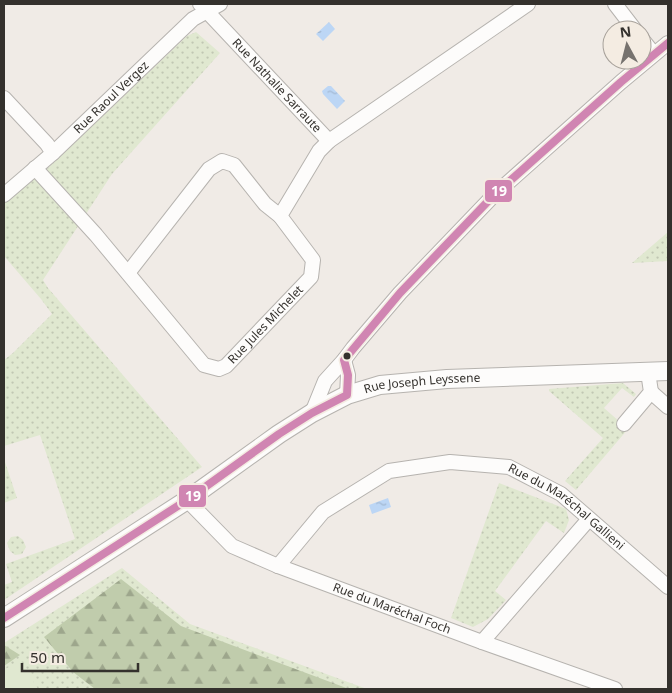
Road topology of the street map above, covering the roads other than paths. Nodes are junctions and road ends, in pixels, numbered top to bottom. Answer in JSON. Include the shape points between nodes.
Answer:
{"nodes":[{"id":1,"x":528,"y":4,"type":"edge"},
{"id":2,"x":615,"y":4,"type":"edge"},
{"id":3,"x":209,"y":6,"type":"edge"},
{"id":4,"x":627,"y":20,"type":"edge"},
{"id":5,"x":668,"y":43,"type":"edge"},
{"id":6,"x":652,"y":52,"type":"edge"},
{"id":7,"x":654,"y":54,"type":"junction"},
{"id":8,"x":4,"y":98,"type":"edge"},
{"id":9,"x":329,"y":141,"type":"junction"},
{"id":10,"x":52,"y":153,"type":"junction"},
{"id":11,"x":35,"y":168,"type":"junction"},
{"id":12,"x":4,"y":195,"type":"edge"},
{"id":13,"x":280,"y":216,"type":"junction"},
{"id":14,"x":128,"y":273,"type":"junction"},
{"id":15,"x":344,"y":360,"type":"junction"},
{"id":16,"x":668,"y":371,"type":"edge"},
{"id":17,"x":648,"y":372,"type":"junction"},
{"id":18,"x":651,"y":392,"type":"junction"},
{"id":19,"x":348,"y":394,"type":"junction"},
{"id":20,"x":668,"y":408,"type":"edge"},
{"id":21,"x":312,"y":413,"type":"junction"},
{"id":22,"x":624,"y":424,"type":"dead end"},
{"id":23,"x":187,"y":500,"type":"junction"},
{"id":24,"x":589,"y":519,"type":"junction"},
{"id":25,"x":278,"y":566,"type":"junction"},
{"id":26,"x":668,"y":587,"type":"edge"},
{"id":27,"x":4,"y":618,"type":"edge"},
{"id":28,"x":482,"y":642,"type":"junction"},
{"id":29,"x":615,"y":689,"type":"edge"}],
"edges":[{"from":1,"to":9,"type":"street","name":"Rue Nathalie Sarraute"},
{"from":2,"to":4,"type":"street"},
{"from":3,"to":9,"type":"street","name":"Rue Nathalie Sarraute"},
{"from":3,"to":10,"type":"street","name":"Rue Raoul Vergez"},
{"from":5,"to":7,"type":"street"},
{"from":6,"to":7,"type":"street"},
{"from":7,"to":15,"type":"street","via":[[494,195],[400,293]]},
{"from":8,"to":10,"type":"street"},
{"from":9,"to":13,"type":"street","via":[[319,151]]},
{"from":10,"to":11,"type":"street","name":"Rue Raoul Vergez"},
{"from":11,"to":12,"type":"street","name":"Rue Raoul Vergez"},
{"from":11,"to":14,"type":"street","name":"Rue Jules Michelet"},
{"from":13,"to":14,"type":"street","name":"Rue Jules Michelet","via":[[265,204],[234,165],[222,161],[208,169]]},
{"from":13,"to":14,"type":"street","name":"Rue Jules Michelet","via":[[313,260],[311,277],[226,366],[219,369],[204,365]]},
{"from":15,"to":19,"type":"street"},
{"from":15,"to":21,"type":"street","via":[[325,381]]},
{"from":16,"to":17,"type":"street","name":"Rue Joseph Leyssene"},
{"from":17,"to":18,"type":"street"},
{"from":17,"to":19,"type":"street","name":"Rue Joseph Leyssene","via":[[447,380],[380,385]]},
{"from":18,"to":20,"type":"street"},
{"from":18,"to":22,"type":"street"},
{"from":19,"to":21,"type":"street","name":"Rue Joseph Leyssene"},
{"from":21,"to":23,"type":"street","name":"Rue Joseph Leyssene"},
{"from":23,"to":25,"type":"street","name":"Rue du Maréchal Foch","via":[[232,546]]},
{"from":23,"to":27,"type":"street","name":"Rue Joseph Leyssene"},
{"from":24,"to":25,"type":"street","name":"Rue du Maréchal Gallieni","via":[[561,494],[509,467],[450,462],[398,469],[389,471],[323,512]]},
{"from":24,"to":26,"type":"street","name":"Rue du Maréchal Gallieni"},
{"from":24,"to":28,"type":"street"},
{"from":25,"to":28,"type":"street","name":"Rue du Maréchal Foch"},
{"from":28,"to":29,"type":"street","name":"Rue du Maréchal Foch"}]}
